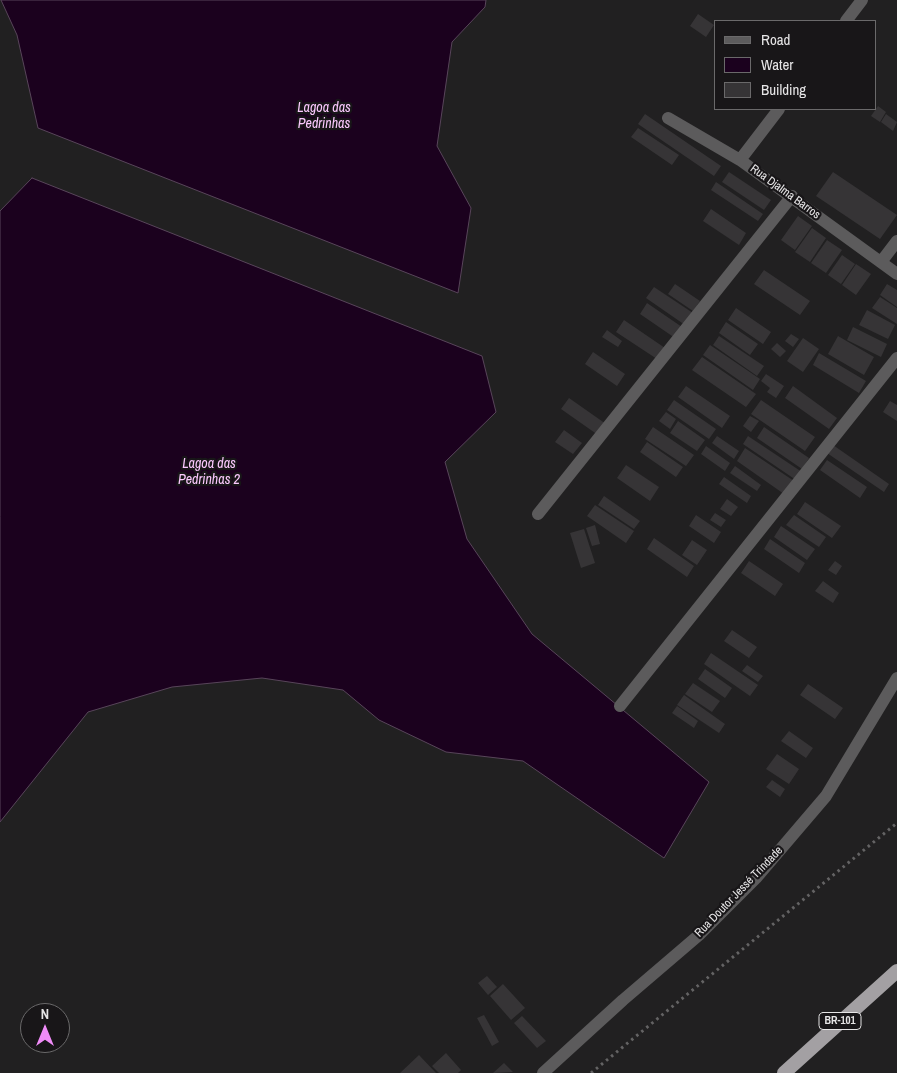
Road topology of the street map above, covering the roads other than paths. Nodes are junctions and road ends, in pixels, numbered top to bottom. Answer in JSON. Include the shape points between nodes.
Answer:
{"nodes":[{"id":1,"x":862,"y":0,"type":"edge"},
{"id":2,"x":847,"y":20,"type":"edge"},
{"id":3,"x":778,"y":110,"type":"edge"},
{"id":4,"x":668,"y":118,"type":"dead end"},
{"id":5,"x":740,"y":160,"type":"junction"},
{"id":6,"x":792,"y":196,"type":"junction"},
{"id":7,"x":897,"y":241,"type":"edge"},
{"id":8,"x":881,"y":262,"type":"junction"},
{"id":9,"x":897,"y":274,"type":"edge"},
{"id":10,"x":897,"y":358,"type":"edge"},
{"id":11,"x":538,"y":514,"type":"dead end"},
{"id":12,"x":897,"y":678,"type":"edge"},
{"id":13,"x":620,"y":706,"type":"dead end"},
{"id":14,"x":897,"y":971,"type":"edge"},
{"id":15,"x":543,"y":1073,"type":"edge"},
{"id":16,"x":784,"y":1073,"type":"edge"}],
"edges":[{"from":1,"to":2,"type":"street"},
{"from":3,"to":5,"type":"street"},
{"from":4,"to":5,"type":"street","name":"Rua Djalma Barros"},
{"from":5,"to":6,"type":"street","name":"Rua Djalma Barros"},
{"from":6,"to":8,"type":"street","name":"Rua Djalma Barros"},
{"from":6,"to":11,"type":"street"},
{"from":7,"to":8,"type":"street"},
{"from":8,"to":9,"type":"street","name":"Rua Djalma Barros"},
{"from":10,"to":13,"type":"street"},
{"from":12,"to":15,"type":"street","name":"Rua Doutor Jessé Trindade","via":[[826,796],[756,878],[699,935]]},
{"from":14,"to":16,"type":"highway","number":"BR-101"}]}
